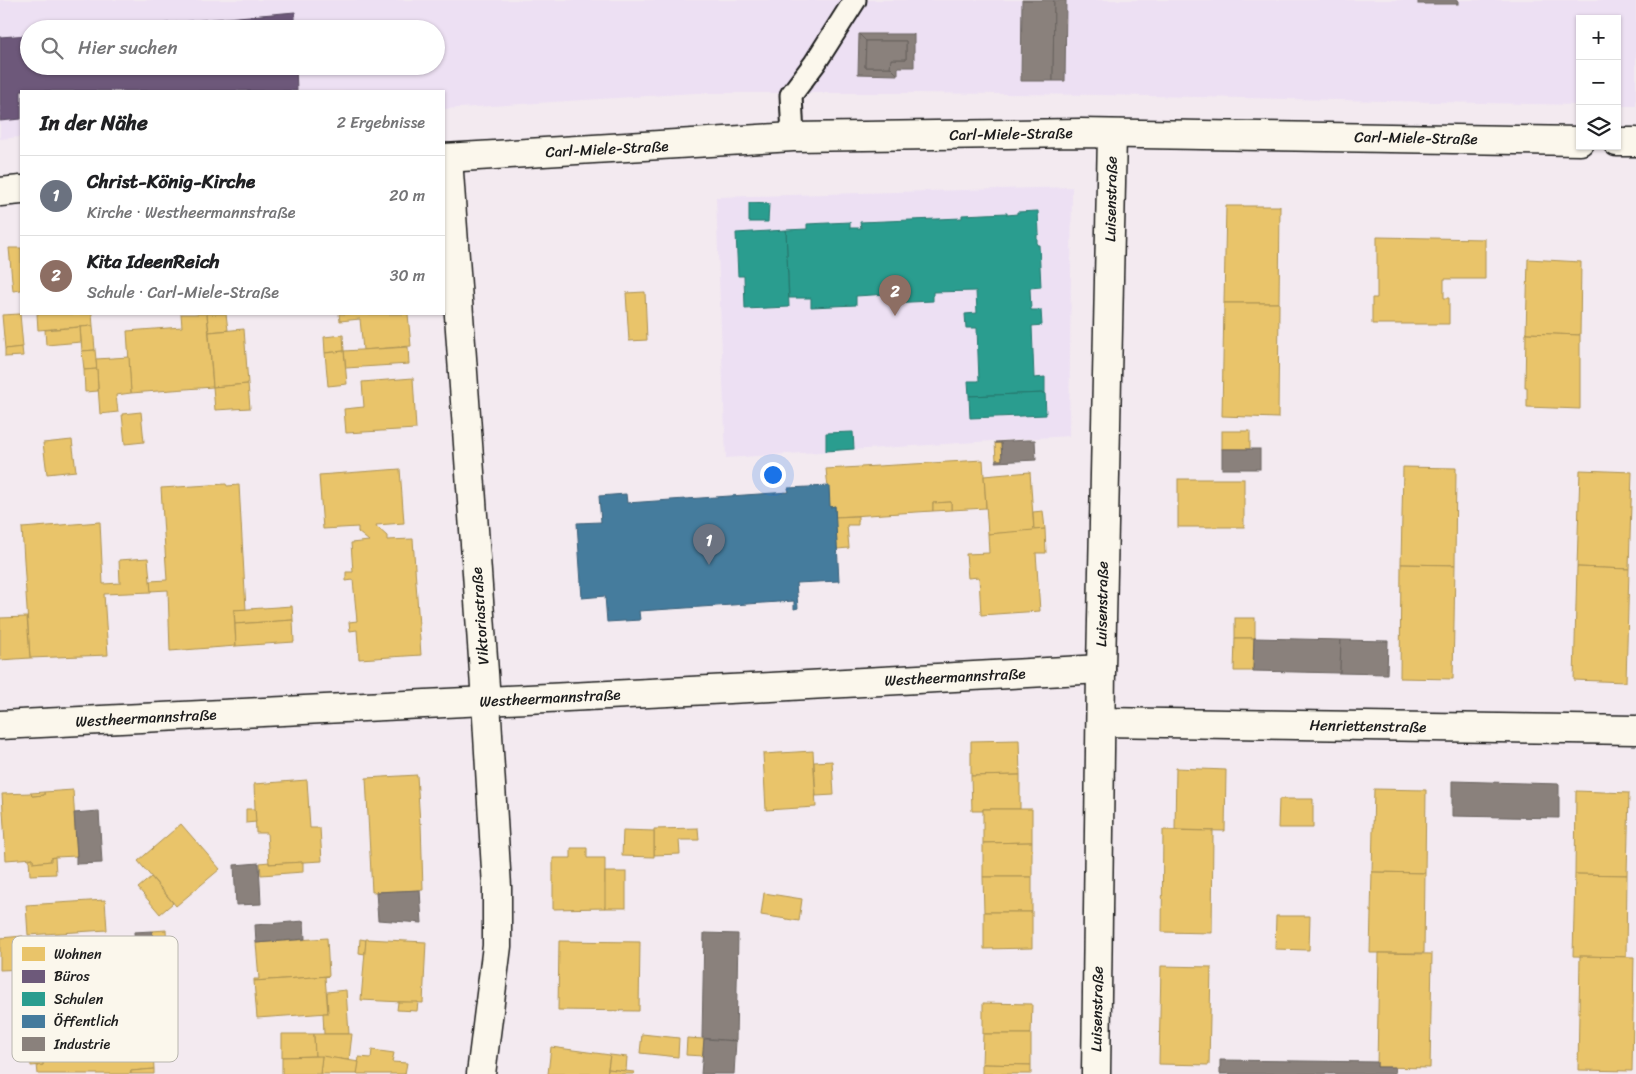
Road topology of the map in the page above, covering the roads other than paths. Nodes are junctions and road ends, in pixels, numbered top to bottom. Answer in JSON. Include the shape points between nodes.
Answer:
{"nodes":[{"id":1,"x":855,"y":0,"type":"edge"},
{"id":2,"x":1112,"y":134,"type":"junction"},
{"id":3,"x":793,"y":138,"type":"junction"},
{"id":4,"x":1576,"y":141,"type":"edge"},
{"id":5,"x":1621,"y":142,"type":"edge"},
{"id":6,"x":1636,"y":142,"type":"edge"},
{"id":7,"x":446,"y":158,"type":"edge"},
{"id":8,"x":20,"y":190,"type":"edge"},
{"id":9,"x":0,"y":192,"type":"edge"},
{"id":10,"x":1101,"y":670,"type":"junction"},
{"id":11,"x":486,"y":701,"type":"junction"},
{"id":12,"x":1101,"y":722,"type":"junction"},
{"id":13,"x":0,"y":725,"type":"edge"},
{"id":14,"x":1636,"y":730,"type":"edge"},
{"id":15,"x":480,"y":1074,"type":"edge"},
{"id":16,"x":1096,"y":1074,"type":"edge"}],
"edges":[{"from":1,"to":3,"type":"lane","via":[[815,64],[791,95]]},
{"from":2,"to":3,"type":"street","name":"Carl-Miele-Straße"},
{"from":2,"to":4,"type":"street","name":"Carl-Miele-Straße"},
{"from":2,"to":10,"type":"street","name":"Luisenstraße"},
{"from":3,"to":7,"type":"street","name":"Carl-Miele-Straße"},
{"from":5,"to":6,"type":"street"},
{"from":7,"to":11,"type":"street","name":"Viktoriastraße"},
{"from":8,"to":9,"type":"street"},
{"from":10,"to":11,"type":"street","name":"Westheermannstraße"},
{"from":10,"to":12,"type":"street","name":"Luisenstraße"},
{"from":11,"to":13,"type":"street","name":"Westheermannstraße"},
{"from":11,"to":15,"type":"street","name":"Viktoriastraße","via":[[497,887],[497,946]]},
{"from":12,"to":14,"type":"street","name":"Henriettenstraße"},
{"from":12,"to":16,"type":"street","name":"Luisenstraße"}]}
